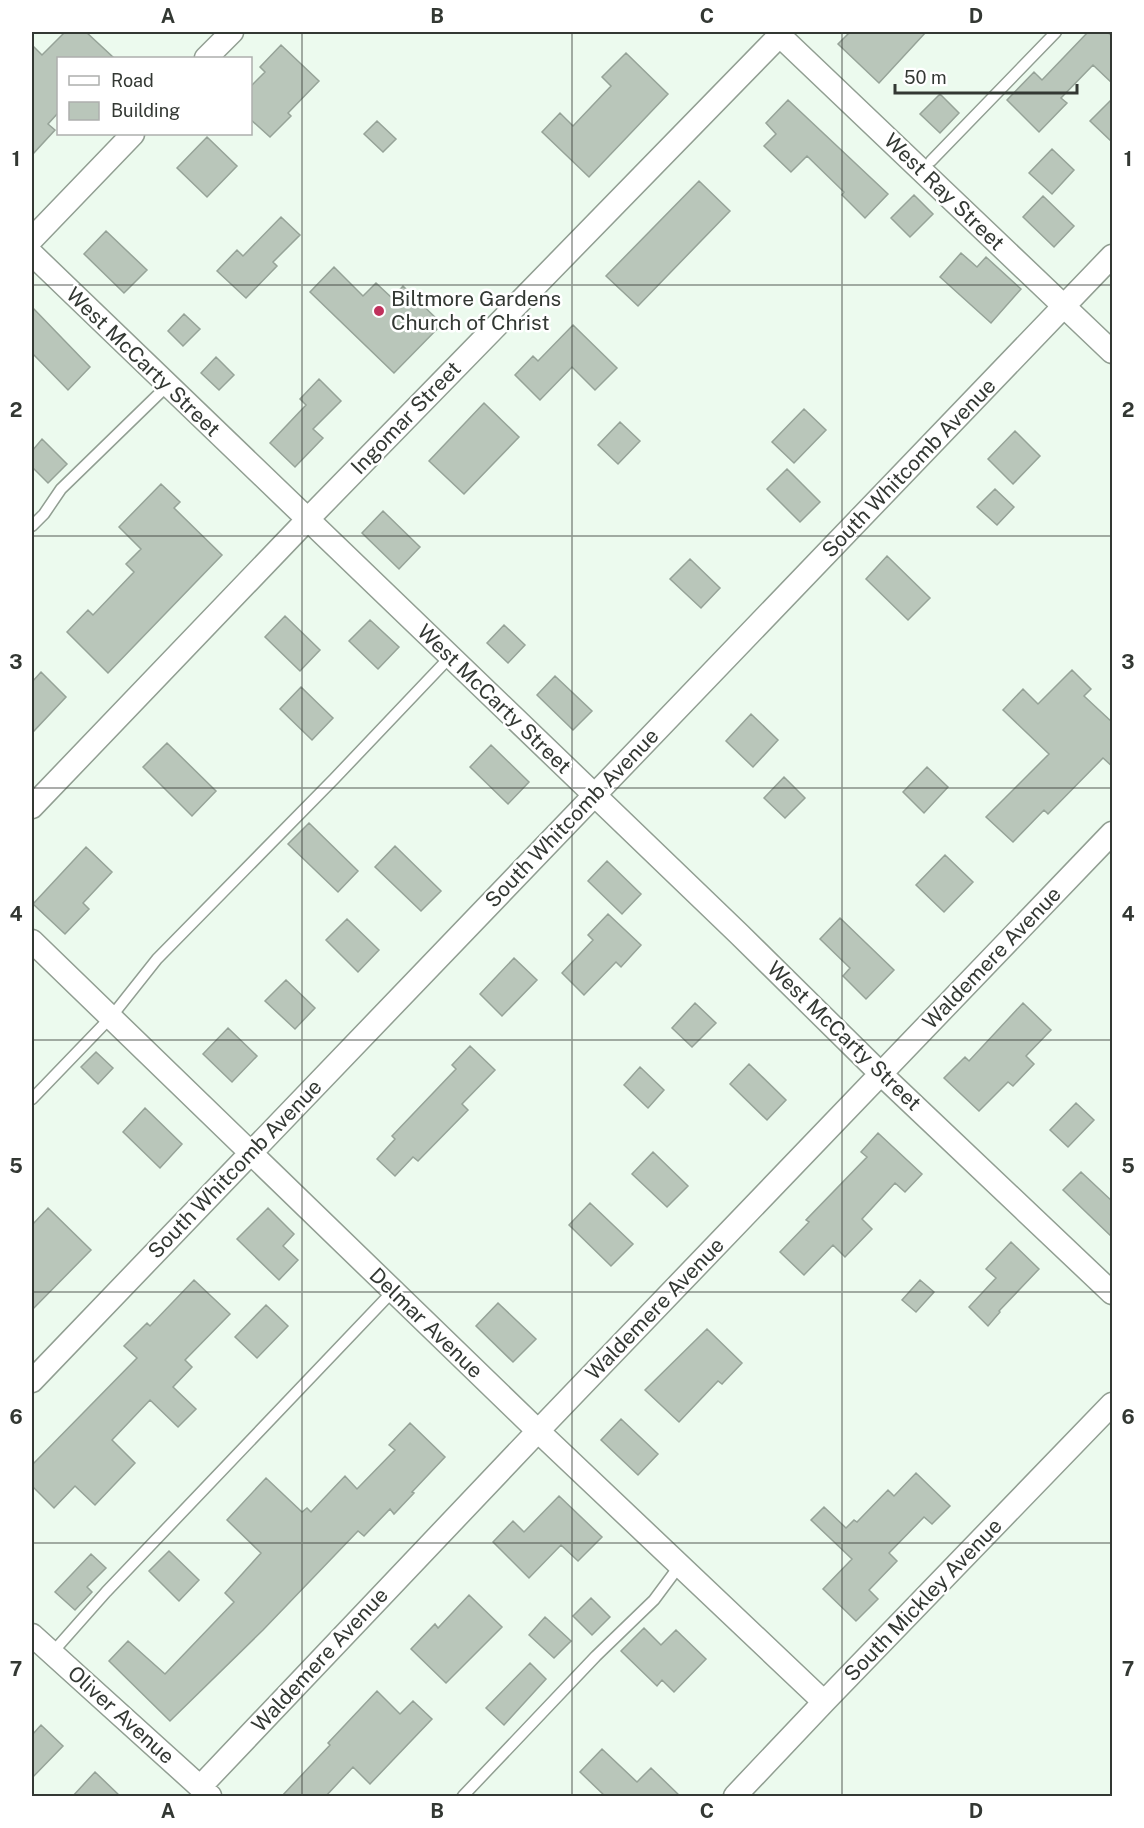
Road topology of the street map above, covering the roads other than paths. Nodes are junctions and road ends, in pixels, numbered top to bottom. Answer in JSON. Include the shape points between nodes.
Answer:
{"nodes":[{"id":1,"x":232,"y":32,"type":"edge"},
{"id":2,"x":1056,"y":32,"type":"edge"},
{"id":3,"x":780,"y":33,"type":"edge"},
{"id":4,"x":207,"y":57,"type":"edge"},
{"id":5,"x":133,"y":135,"type":"edge"},
{"id":6,"x":931,"y":161,"type":"dead end"},
{"id":7,"x":32,"y":239,"type":"edge"},
{"id":8,"x":32,"y":254,"type":"edge"},
{"id":9,"x":1113,"y":256,"type":"edge"},
{"id":10,"x":1064,"y":306,"type":"junction"},
{"id":11,"x":1113,"y":352,"type":"edge"},
{"id":12,"x":168,"y":385,"type":"junction"},
{"id":13,"x":307,"y":520,"type":"junction"},
{"id":14,"x":32,"y":526,"type":"edge"},
{"id":15,"x":450,"y":657,"type":"junction"},
{"id":16,"x":594,"y":795,"type":"junction"},
{"id":17,"x":32,"y":807,"type":"edge"},
{"id":18,"x":1113,"y":833,"type":"edge"},
{"id":19,"x":32,"y":940,"type":"edge"},
{"id":20,"x":111,"y":1017,"type":"junction"},
{"id":21,"x":881,"y":1074,"type":"junction"},
{"id":22,"x":32,"y":1100,"type":"edge"},
{"id":23,"x":251,"y":1152,"type":"junction"},
{"id":24,"x":393,"y":1291,"type":"junction"},
{"id":25,"x":1113,"y":1293,"type":"edge"},
{"id":26,"x":32,"y":1381,"type":"edge"},
{"id":27,"x":1113,"y":1404,"type":"edge"},
{"id":28,"x":538,"y":1431,"type":"junction"},
{"id":29,"x":680,"y":1565,"type":"junction"},
{"id":30,"x":39,"y":1645,"type":"edge"},
{"id":31,"x":824,"y":1702,"type":"junction"},
{"id":32,"x":205,"y":1792,"type":"edge"},
{"id":33,"x":463,"y":1797,"type":"edge"},
{"id":34,"x":735,"y":1797,"type":"edge"}],
"edges":[{"from":1,"to":4,"type":"street"},
{"from":2,"to":6,"type":"lane"},
{"from":3,"to":10,"type":"street","name":"West Ray Street"},
{"from":3,"to":13,"type":"street","name":"Ingomar Street"},
{"from":5,"to":7,"type":"street"},
{"from":8,"to":12,"type":"street","name":"West McCarty Street"},
{"from":9,"to":10,"type":"street","name":"South Whitcomb Avenue"},
{"from":10,"to":11,"type":"street","name":"West Ray Street"},
{"from":10,"to":16,"type":"street","name":"South Whitcomb Avenue"},
{"from":12,"to":13,"type":"street","name":"West McCarty Street"},
{"from":12,"to":14,"type":"lane","via":[[61,489]]},
{"from":13,"to":15,"type":"street","name":"West McCarty Street"},
{"from":13,"to":17,"type":"street","name":"Ingomar Street"},
{"from":15,"to":16,"type":"street","name":"West McCarty Street"},
{"from":15,"to":20,"type":"lane","via":[[157,959]]},
{"from":16,"to":21,"type":"street","name":"West McCarty Street"},
{"from":16,"to":23,"type":"street","name":"South Whitcomb Avenue"},
{"from":18,"to":21,"type":"street","name":"Waldemere Avenue"},
{"from":19,"to":20,"type":"street","name":"Delmar Avenue"},
{"from":20,"to":22,"type":"lane"},
{"from":20,"to":23,"type":"street","name":"Delmar Avenue"},
{"from":21,"to":25,"type":"street","name":"West McCarty Street"},
{"from":21,"to":28,"type":"street","name":"Waldemere Avenue"},
{"from":23,"to":24,"type":"street","name":"Delmar Avenue"},
{"from":23,"to":26,"type":"street","name":"South Whitcomb Avenue"},
{"from":24,"to":28,"type":"street","name":"Delmar Avenue"},
{"from":24,"to":30,"type":"lane","via":[[106,1592]]},
{"from":27,"to":31,"type":"street","name":"South Mickley Avenue"},
{"from":28,"to":29,"type":"street","name":"Delmar Avenue"},
{"from":28,"to":32,"type":"street","name":"Waldemere Avenue"},
{"from":29,"to":31,"type":"street","name":"Delmar Avenue"},
{"from":29,"to":33,"type":"lane","via":[[654,1600]]},
{"from":30,"to":32,"type":"street","name":"Oliver Avenue"},
{"from":31,"to":34,"type":"street","name":"South Mickley Avenue"}]}
